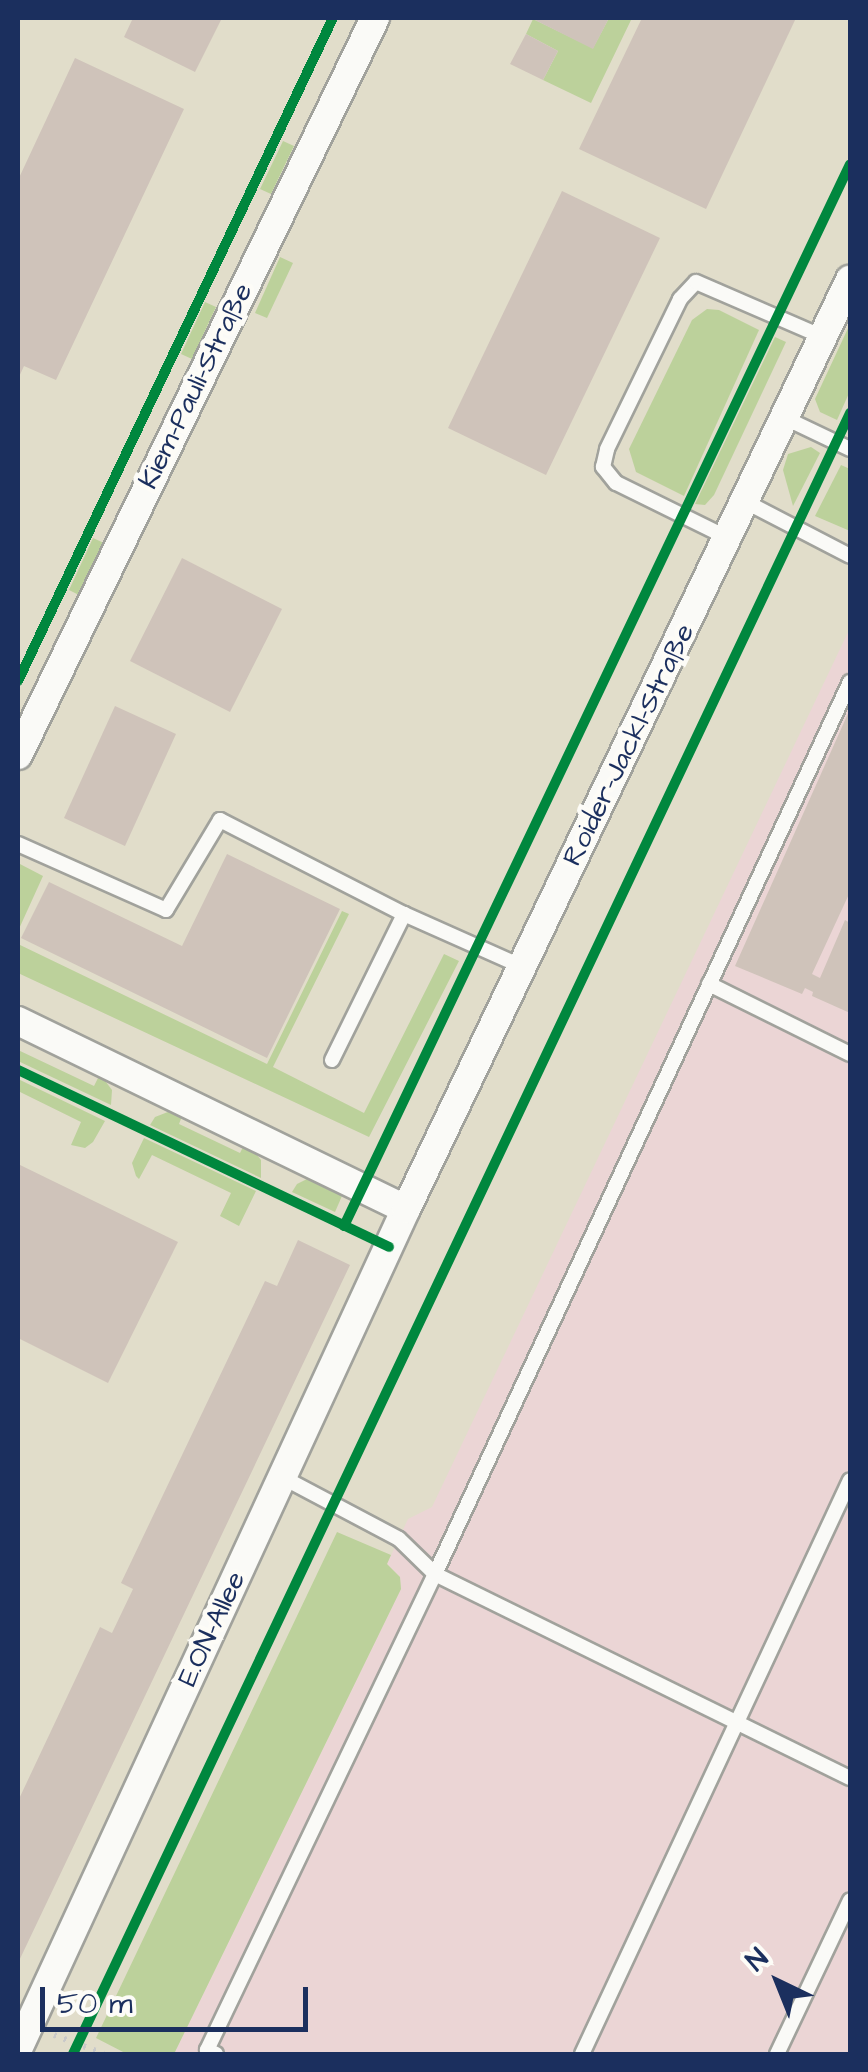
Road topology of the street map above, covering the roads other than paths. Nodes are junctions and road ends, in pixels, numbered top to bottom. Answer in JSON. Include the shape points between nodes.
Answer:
{"nodes":[{"id":1,"x":374,"y":18,"type":"edge"},
{"id":2,"x":850,"y":280,"type":"edge"},
{"id":3,"x":823,"y":337,"type":"junction"},
{"id":4,"x":786,"y":418,"type":"junction"},
{"id":5,"x":850,"y":449,"type":"edge"},
{"id":6,"x":746,"y":502,"type":"junction"},
{"id":7,"x":728,"y":538,"type":"junction"},
{"id":8,"x":850,"y":556,"type":"edge"},
{"id":9,"x":850,"y":682,"type":"edge"},
{"id":10,"x":18,"y":755,"type":"edge"},
{"id":11,"x":18,"y":844,"type":"edge"},
{"id":12,"x":404,"y":914,"type":"junction"},
{"id":13,"x":523,"y":967,"type":"junction"},
{"id":14,"x":708,"y":984,"type":"junction"},
{"id":15,"x":18,"y":1021,"type":"edge"},
{"id":16,"x":850,"y":1054,"type":"edge"},
{"id":17,"x":332,"y":1060,"type":"dead end"},
{"id":18,"x":406,"y":1209,"type":"junction"},
{"id":19,"x":282,"y":1478,"type":"junction"},
{"id":20,"x":850,"y":1480,"type":"edge"},
{"id":21,"x":435,"y":1574,"type":"junction"},
{"id":22,"x":738,"y":1722,"type":"junction"},
{"id":23,"x":850,"y":1778,"type":"edge"},
{"id":24,"x":850,"y":1900,"type":"edge"},
{"id":25,"x":23,"y":2038,"type":"edge"},
{"id":26,"x":216,"y":2054,"type":"edge"},
{"id":27,"x":582,"y":2054,"type":"edge"},
{"id":28,"x":777,"y":2054,"type":"edge"}],
"edges":[{"from":1,"to":10,"type":"street","name":"Kiem-Pauli-Straße"},
{"from":2,"to":3,"type":"street","name":"Roider-Jackl-Straße"},
{"from":3,"to":4,"type":"street","name":"Roider-Jackl-Straße"},
{"from":3,"to":7,"type":"lane","via":[[696,282],[680,299],[607,450],[603,467],[616,483]]},
{"from":4,"to":5,"type":"lane"},
{"from":4,"to":6,"type":"street","name":"Roider-Jackl-Straße"},
{"from":6,"to":7,"type":"street","name":"Roider-Jackl-Straße"},
{"from":6,"to":8,"type":"lane"},
{"from":7,"to":13,"type":"street","name":"Roider-Jackl-Straße"},
{"from":9,"to":14,"type":"lane"},
{"from":11,"to":12,"type":"lane","via":[[166,910],[220,820]]},
{"from":12,"to":13,"type":"lane"},
{"from":12,"to":17,"type":"lane"},
{"from":13,"to":18,"type":"street","name":"Roider-Jackl-Straße"},
{"from":14,"to":16,"type":"lane"},
{"from":14,"to":21,"type":"lane"},
{"from":15,"to":18,"type":"street"},
{"from":18,"to":19,"type":"street","name":"E.ON-Allee"},
{"from":19,"to":21,"type":"lane","via":[[399,1538]]},
{"from":19,"to":25,"type":"street","name":"E.ON-Allee"},
{"from":20,"to":22,"type":"lane"},
{"from":21,"to":22,"type":"lane"},
{"from":21,"to":26,"type":"lane","via":[[207,2050]]},
{"from":22,"to":23,"type":"lane"},
{"from":22,"to":27,"type":"lane"},
{"from":24,"to":28,"type":"lane"}]}
